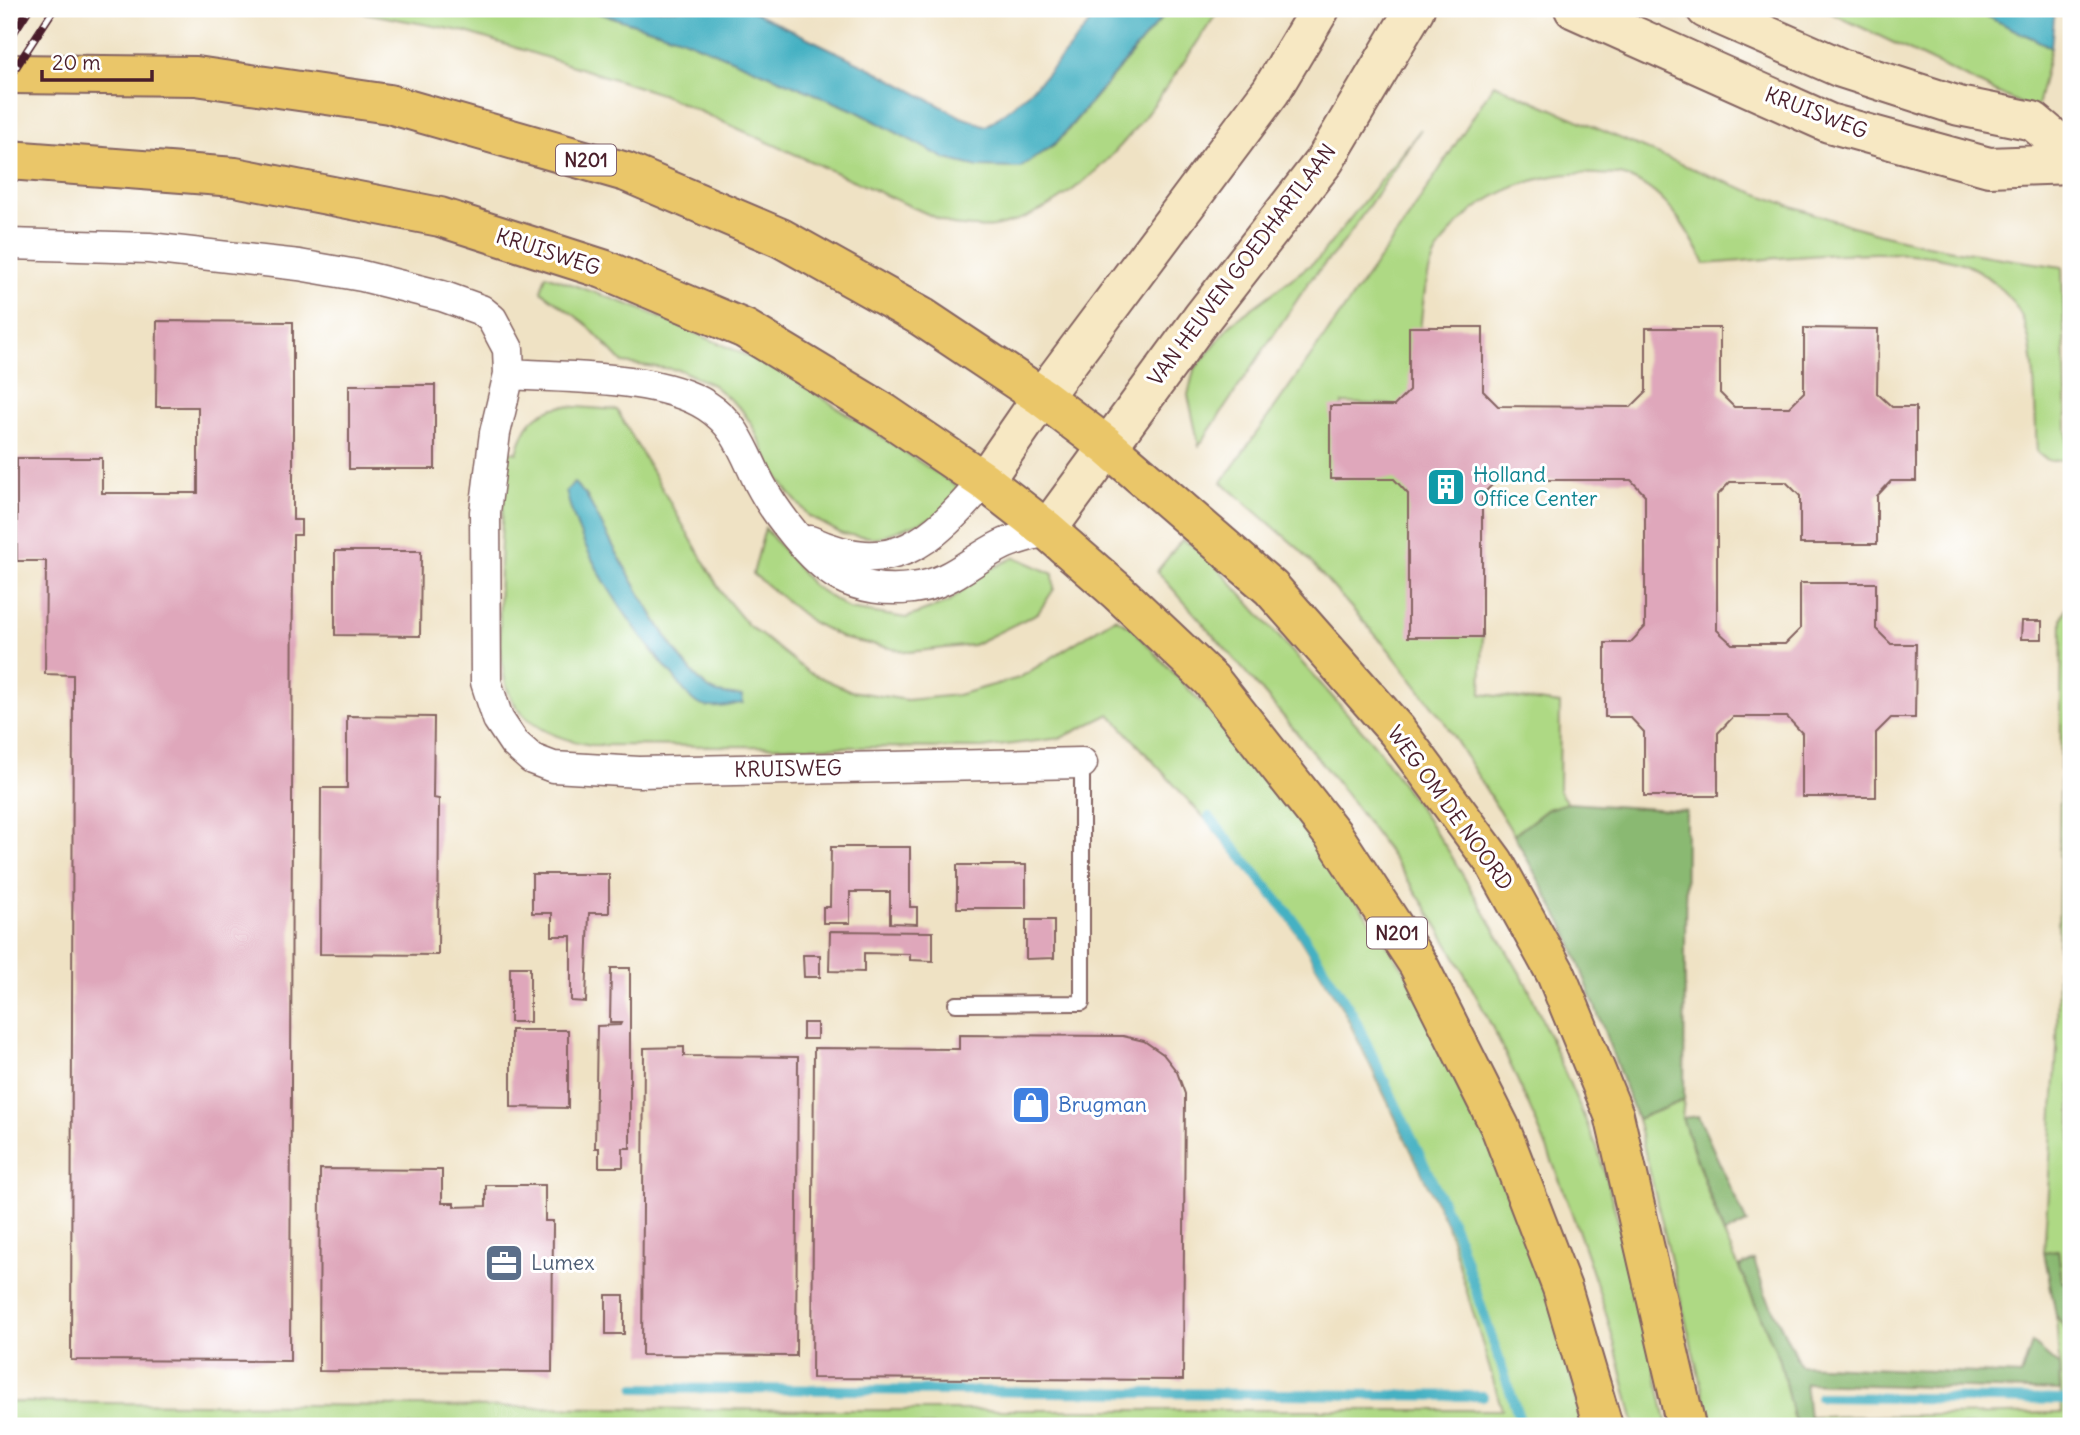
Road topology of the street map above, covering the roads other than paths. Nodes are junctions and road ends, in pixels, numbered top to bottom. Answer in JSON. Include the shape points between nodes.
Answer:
{"nodes":[{"id":1,"x":1320,"y":9,"type":"edge"},
{"id":2,"x":1415,"y":9,"type":"edge"},
{"id":3,"x":1574,"y":9,"type":"edge"},
{"id":4,"x":1706,"y":9,"type":"edge"},
{"id":5,"x":9,"y":74,"type":"edge"},
{"id":6,"x":2071,"y":153,"type":"edge"},
{"id":7,"x":9,"y":160,"type":"edge"},
{"id":8,"x":2071,"y":164,"type":"edge"},
{"id":9,"x":9,"y":244,"type":"edge"},
{"id":10,"x":509,"y":374,"type":"junction"},
{"id":11,"x":1042,"y":397,"type":"junction"},
{"id":12,"x":1107,"y":446,"type":"junction"},
{"id":13,"x":984,"y":481,"type":"junction"},
{"id":14,"x":1047,"y":530,"type":"junction"},
{"id":15,"x":794,"y":533,"type":"junction"},
{"id":16,"x":1082,"y":763,"type":"joint"},
{"id":17,"x":956,"y":1004,"type":"dead end"},
{"id":18,"x":1602,"y":1426,"type":"edge"},
{"id":19,"x":1686,"y":1426,"type":"edge"}],
"edges":[{"from":1,"to":11,"type":"main road","via":[[1271,91]]},
{"from":2,"to":12,"type":"main road","name":"VAN HEUVEN GOEDHARTLAAN","via":[[1325,160]]},
{"from":3,"to":8,"type":"main road","name":"KRUISWEG","via":[[1829,123],[1989,167]]},
{"from":4,"to":6,"type":"main road","via":[[1841,68],[1959,106],[2033,121]]},
{"from":5,"to":11,"type":"highway","number":"N201","via":[[196,76],[389,104],[626,172],[781,238],[922,317]]},
{"from":7,"to":13,"type":"highway","name":"KRUISWEG","number":"N201","via":[[234,177],[440,217],[603,268],[745,329],[884,413]]},
{"from":9,"to":10,"type":"street","name":"KRUISWEG","via":[[149,248],[299,265],[442,296],[492,318],[508,349]]},
{"from":10,"to":15,"type":"street","via":[[622,381],[683,394],[706,405],[727,421],[760,484]]},
{"from":10,"to":16,"type":"street","name":"KRUISWEG","via":[[495,433],[485,512],[486,682],[498,719],[532,759],[553,767],[639,772]]},
{"from":11,"to":12,"type":"highway","number":"N201"},
{"from":11,"to":13,"type":"main road"},
{"from":12,"to":14,"type":"main road","name":"VAN HEUVEN GOEDHARTLAAN"},
{"from":12,"to":19,"type":"highway","name":"WEG OM DE NOORD","number":"N201","via":[[1270,589],[1397,731],[1494,862],[1556,974],[1614,1115]]},
{"from":13,"to":14,"type":"highway","number":"N201"},
{"from":13,"to":15,"type":"street","via":[[947,525],[923,541],[882,556],[840,554]]},
{"from":14,"to":15,"type":"street","via":[[1002,545],[943,582],[911,588],[871,588],[838,575]]},
{"from":14,"to":18,"type":"highway","number":"N201","via":[[1211,680],[1334,836],[1418,964],[1500,1127],[1562,1288]]},
{"from":16,"to":17,"type":"lane","name":"KRUISWEG","via":[[1082,1003]]}]}
